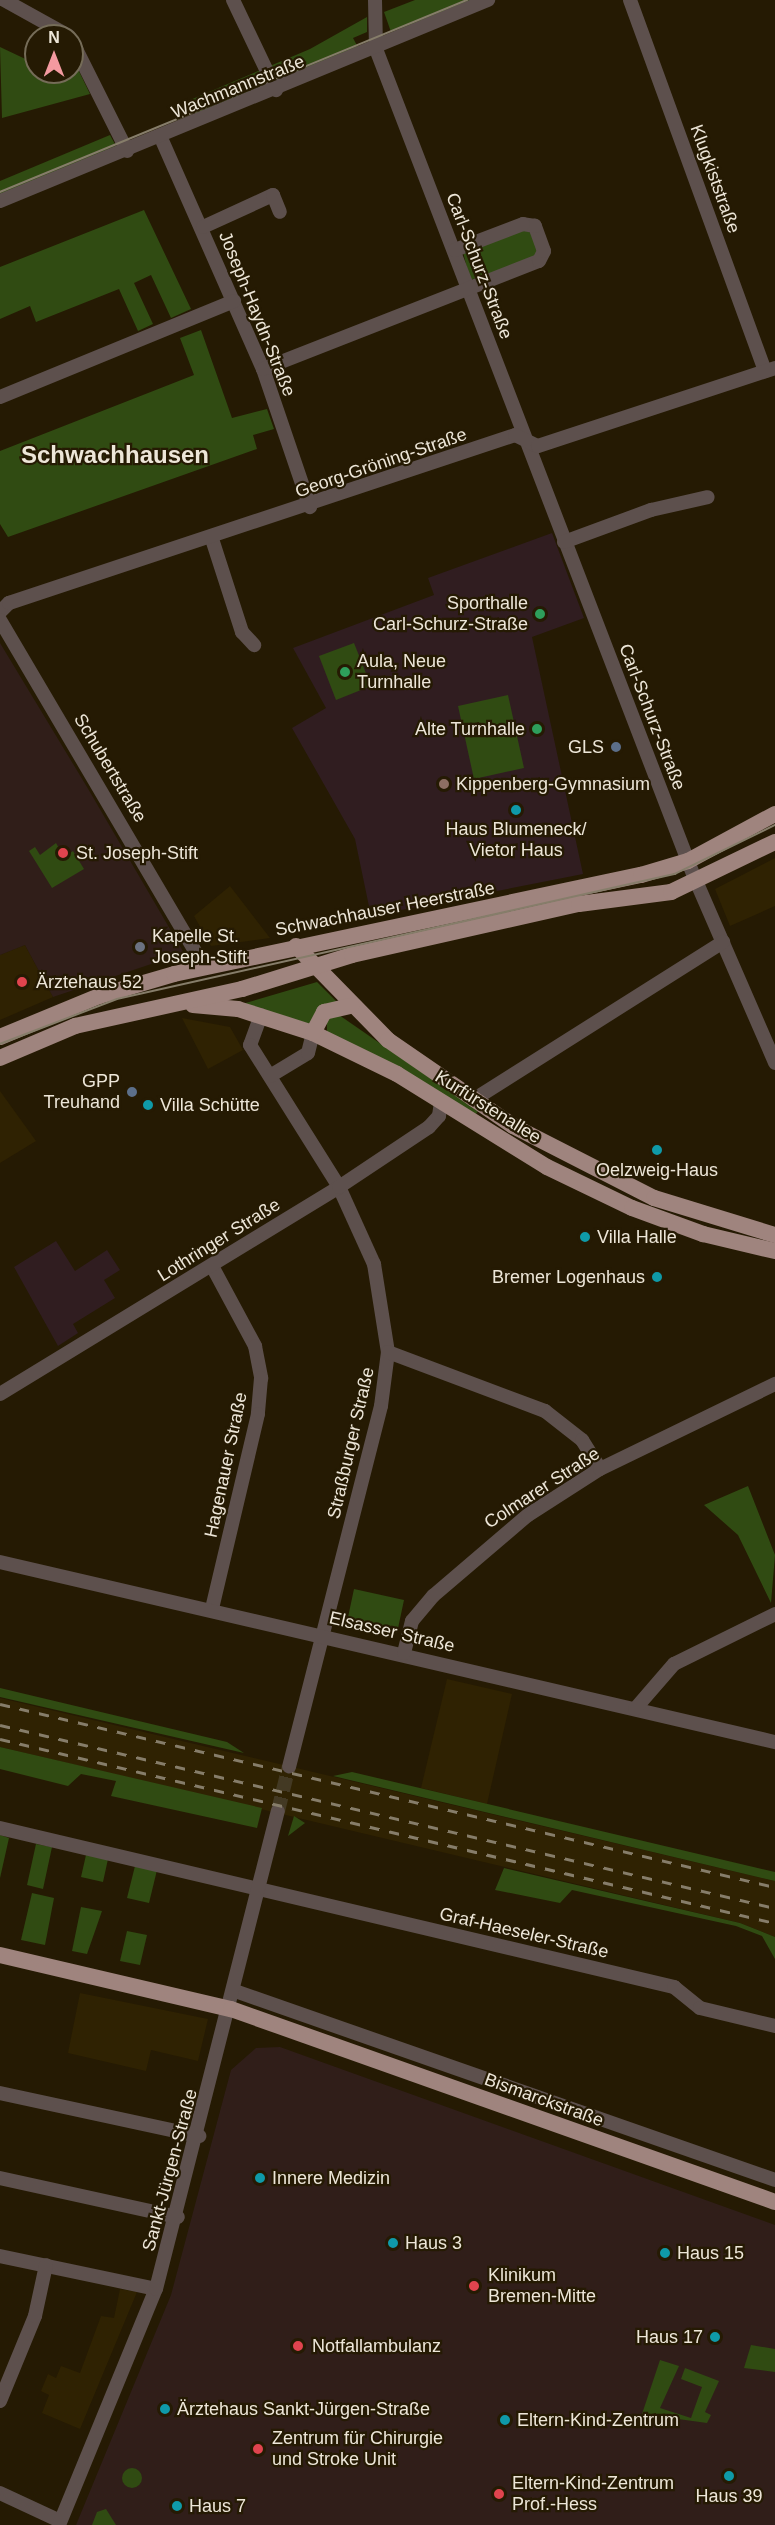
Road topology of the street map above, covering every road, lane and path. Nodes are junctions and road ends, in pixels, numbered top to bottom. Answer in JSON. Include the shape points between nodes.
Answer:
{"nodes":[{"id":1,"x":4,"y":0,"type":"edge"},
{"id":2,"x":233,"y":0,"type":"edge"},
{"id":3,"x":375,"y":0,"type":"edge"},
{"id":4,"x":488,"y":0,"type":"edge"},
{"id":5,"x":630,"y":0,"type":"edge"},
{"id":6,"x":47,"y":24,"type":"edge"},
{"id":7,"x":376,"y":49,"type":"junction"},
{"id":8,"x":84,"y":65,"type":"edge"},
{"id":9,"x":276,"y":90,"type":"junction"},
{"id":10,"x":161,"y":138,"type":"junction"},
{"id":11,"x":127,"y":152,"type":"junction"},
{"id":12,"x":0,"y":201,"type":"edge"},
{"id":13,"x":280,"y":212,"type":"dead end"},
{"id":14,"x":203,"y":228,"type":"junction"},
{"id":15,"x":455,"y":250,"type":"junction"},
{"id":16,"x":470,"y":288,"type":"junction"},
{"id":17,"x":234,"y":301,"type":"junction"},
{"id":18,"x":263,"y":369,"type":"junction"},
{"id":19,"x":770,"y":369,"type":"edge"},
{"id":20,"x":0,"y":397,"type":"edge"},
{"id":21,"x":526,"y":440,"type":"junction"},
{"id":22,"x":708,"y":497,"type":"dead end"},
{"id":23,"x":310,"y":507,"type":"junction"},
{"id":24,"x":212,"y":539,"type":"junction"},
{"id":25,"x":564,"y":542,"type":"junction"},
{"id":26,"x":0,"y":612,"type":"edge"},
{"id":27,"x":0,"y":620,"type":"edge"},
{"id":28,"x":254,"y":645,"type":"dead end"},
{"id":29,"x":775,"y":814,"type":"edge"},
{"id":30,"x":775,"y":842,"type":"edge"},
{"id":31,"x":692,"y":872,"type":"junction"},
{"id":32,"x":723,"y":942,"type":"junction"},
{"id":33,"x":296,"y":946,"type":"junction"},
{"id":34,"x":204,"y":967,"type":"junction"},
{"id":35,"x":315,"y":967,"type":"junction"},
{"id":36,"x":180,"y":1001,"type":"junction"},
{"id":37,"x":351,"y":1006,"type":"junction"},
{"id":38,"x":261,"y":1015,"type":"junction"},
{"id":39,"x":313,"y":1033,"type":"junction"},
{"id":40,"x":0,"y":1037,"type":"edge"},
{"id":41,"x":0,"y":1058,"type":"edge"},
{"id":42,"x":775,"y":1063,"type":"edge"},
{"id":43,"x":270,"y":1076,"type":"junction"},
{"id":44,"x":473,"y":1100,"type":"junction"},
{"id":45,"x":441,"y":1101,"type":"junction"},
{"id":46,"x":339,"y":1187,"type":"junction"},
{"id":47,"x":775,"y":1235,"type":"edge"},
{"id":48,"x":775,"y":1251,"type":"edge"},
{"id":49,"x":213,"y":1266,"type":"junction"},
{"id":50,"x":388,"y":1352,"type":"junction"},
{"id":51,"x":775,"y":1384,"type":"edge"},
{"id":52,"x":0,"y":1394,"type":"edge"},
{"id":53,"x":600,"y":1469,"type":"junction"},
{"id":54,"x":0,"y":1562,"type":"edge"},
{"id":55,"x":213,"y":1609,"type":"junction"},
{"id":56,"x":775,"y":1614,"type":"edge"},
{"id":57,"x":323,"y":1635,"type":"junction"},
{"id":58,"x":404,"y":1653,"type":"junction"},
{"id":59,"x":635,"y":1709,"type":"junction"},
{"id":60,"x":775,"y":1742,"type":"edge"},
{"id":61,"x":289,"y":1767,"type":"tunnel mouth"},
{"id":62,"x":278,"y":1811,"type":"tunnel mouth"},
{"id":63,"x":0,"y":1828,"type":"edge"},
{"id":64,"x":258,"y":1889,"type":"junction"},
{"id":65,"x":0,"y":1955,"type":"edge"},
{"id":66,"x":235,"y":1991,"type":"junction"},
{"id":67,"x":231,"y":2009,"type":"junction"},
{"id":68,"x":327,"y":2023,"type":"junction"},
{"id":69,"x":775,"y":2026,"type":"edge"},
{"id":70,"x":300,"y":2033,"type":"junction"},
{"id":71,"x":0,"y":2093,"type":"edge"},
{"id":72,"x":199,"y":2136,"type":"junction"},
{"id":73,"x":0,"y":2178,"type":"edge"},
{"id":74,"x":775,"y":2180,"type":"edge"},
{"id":75,"x":775,"y":2202,"type":"edge"},
{"id":76,"x":178,"y":2217,"type":"junction"},
{"id":77,"x":0,"y":2256,"type":"edge"},
{"id":78,"x":45,"y":2265,"type":"junction"},
{"id":79,"x":156,"y":2289,"type":"junction"},
{"id":80,"x":0,"y":2401,"type":"edge"},
{"id":81,"x":0,"y":2493,"type":"edge"},
{"id":82,"x":60,"y":2523,"type":"edge"}],
"edges":[{"from":1,"to":6,"type":"street"},
{"from":2,"to":9,"type":"street"},
{"from":3,"to":7,"type":"street","name":"Carl-Schurz-Straße"},
{"from":4,"to":7,"type":"street","name":"Wachmannstraße"},
{"from":5,"to":19,"type":"street","name":"Klugkiststraße"},
{"from":7,"to":9,"type":"street","name":"Wachmannstraße"},
{"from":7,"to":15,"type":"street","name":"Carl-Schurz-Straße"},
{"from":8,"to":11,"type":"street"},
{"from":9,"to":10,"type":"street","name":"Wachmannstraße"},
{"from":10,"to":11,"type":"street","name":"Wachmannstraße"},
{"from":10,"to":14,"type":"street","name":"Joseph-Haydn-Straße"},
{"from":11,"to":12,"type":"street","name":"Wachmannstraße"},
{"from":13,"to":14,"type":"street","via":[[273,195]]},
{"from":14,"to":17,"type":"street","name":"Joseph-Haydn-Straße"},
{"from":15,"to":16,"type":"street","name":"Carl-Schurz-Straße"},
{"from":15,"to":16,"type":"street","via":[[523,224],[535,226],[544,250],[540,261]]},
{"from":16,"to":18,"type":"street"},
{"from":16,"to":21,"type":"street","name":"Carl-Schurz-Straße"},
{"from":17,"to":18,"type":"street","name":"Joseph-Haydn-Straße"},
{"from":17,"to":20,"type":"street"},
{"from":18,"to":23,"type":"street","name":"Joseph-Haydn-Straße"},
{"from":19,"to":21,"type":"street","name":"Georg-Gröning-Straße","via":[[538,446]]},
{"from":21,"to":23,"type":"street","name":"Georg-Gröning-Straße","via":[[515,435]]},
{"from":21,"to":25,"type":"street","name":"Carl-Schurz-Straße"},
{"from":22,"to":25,"type":"street","via":[[651,510]]},
{"from":23,"to":24,"type":"street","name":"Georg-Gröning-Straße"},
{"from":24,"to":26,"type":"street","name":"Georg-Gröning-Straße","via":[[9,603]]},
{"from":24,"to":28,"type":"street","via":[[242,632]]},
{"from":25,"to":31,"type":"street","name":"Carl-Schurz-Straße"},
{"from":27,"to":34,"type":"street","name":"Schubertstraße"},
{"from":29,"to":31,"type":"main road","name":"Schwachhauser Heerstraße"},
{"from":30,"to":31,"type":"main road","name":"Schwachhauser Heerstraße"},
{"from":31,"to":32,"type":"street","name":"Carl-Schurz-Straße"},
{"from":31,"to":33,"type":"main road","name":"Schwachhauser Heerstraße"},
{"from":31,"to":35,"type":"main road","name":"Schwachhauser Heerstraße","via":[[650,896],[579,904]]},
{"from":32,"to":42,"type":"street","name":"Carl-Schurz-Straße"},
{"from":32,"to":44,"type":"street"},
{"from":33,"to":34,"type":"main road","name":"Schwachhauser Heerstraße"},
{"from":33,"to":35,"type":"main road","name":"Kurfürstenallee"},
{"from":34,"to":40,"type":"main road","name":"Schwachhauser Heerstraße","via":[[99,996]]},
{"from":35,"to":36,"type":"main road","name":"Schwachhauser Heerstraße"},
{"from":35,"to":37,"type":"main road","name":"Kurfürstenallee"},
{"from":36,"to":38,"type":"main road","name":"Kurfürstenallee"},
{"from":36,"to":41,"type":"main road","name":"Schwachhauser Heerstraße","via":[[75,1026]]},
{"from":37,"to":39,"type":"main road","via":[[324,1012]]},
{"from":37,"to":44,"type":"main road","name":"Kurfürstenallee","via":[[388,1040]]},
{"from":38,"to":39,"type":"main road","name":"Kurfürstenallee"},
{"from":38,"to":43,"type":"street","name":"Straßburger Straße","via":[[252,1028],[250,1045]]},
{"from":39,"to":43,"type":"street","via":[[308,1053]]},
{"from":39,"to":45,"type":"main road","name":"Kurfürstenallee"},
{"from":43,"to":46,"type":"street","name":"Straßburger Straße"},
{"from":44,"to":47,"type":"main road","name":"Kurfürstenallee","via":[[565,1156],[654,1198]]},
{"from":45,"to":46,"type":"street","name":"Lothringer Straße","via":[[439,1116],[429,1127]]},
{"from":45,"to":48,"type":"main road","name":"Kurfürstenallee","via":[[547,1167],[632,1208],[703,1234]]},
{"from":46,"to":49,"type":"street","name":"Lothringer Straße"},
{"from":46,"to":50,"type":"street","name":"Straßburger Straße","via":[[374,1264]]},
{"from":49,"to":52,"type":"street","name":"Lothringer Straße"},
{"from":49,"to":55,"type":"street","name":"Hagenauer Straße","via":[[255,1346],[261,1378],[258,1414]]},
{"from":50,"to":53,"type":"street","via":[[545,1411],[582,1440]]},
{"from":50,"to":57,"type":"street","name":"Straßburger Straße","via":[[381,1406]]},
{"from":51,"to":53,"type":"street","name":"Colmarer Straße"},
{"from":53,"to":58,"type":"street","name":"Colmarer Straße","via":[[528,1515],[459,1570],[412,1621]]},
{"from":54,"to":55,"type":"street","name":"Elsasser Straße"},
{"from":55,"to":57,"type":"street","name":"Elsasser Straße"},
{"from":56,"to":59,"type":"street","via":[[674,1664]]},
{"from":57,"to":58,"type":"street","name":"Elsasser Straße"},
{"from":57,"to":61,"type":"street","name":"Straßburger Straße"},
{"from":58,"to":59,"type":"street","name":"Elsasser Straße"},
{"from":59,"to":60,"type":"street","name":"Elsasser Straße"},
{"from":62,"to":64,"type":"street","name":"Sankt-Jürgen-Straße"},
{"from":63,"to":64,"type":"street","name":"Graf-Haeseler-Straße"},
{"from":64,"to":66,"type":"street","name":"Sankt-Jürgen-Straße"},
{"from":64,"to":69,"type":"street","name":"Graf-Haeseler-Straße","via":[[674,1987],[700,2008]]},
{"from":65,"to":67,"type":"main road","name":"Bismarckstraße"},
{"from":66,"to":67,"type":"street","name":"Sankt-Jürgen-Straße"},
{"from":66,"to":68,"type":"street","name":"Bismarckstraße"},
{"from":67,"to":70,"type":"main road","name":"Bismarckstraße"},
{"from":67,"to":72,"type":"street","name":"Sankt-Jürgen-Straße"},
{"from":68,"to":70,"type":"street"},
{"from":68,"to":74,"type":"street","name":"Bismarckstraße"},
{"from":70,"to":75,"type":"main road","name":"Bismarckstraße"},
{"from":71,"to":72,"type":"street"},
{"from":72,"to":76,"type":"street","name":"Sankt-Jürgen-Straße"},
{"from":73,"to":76,"type":"street"},
{"from":76,"to":79,"type":"street","name":"Sankt-Jürgen-Straße"},
{"from":77,"to":78,"type":"street"},
{"from":78,"to":79,"type":"street"},
{"from":78,"to":80,"type":"street","via":[[35,2316]]},
{"from":79,"to":82,"type":"street","name":"Sankt-Jürgen-Straße"},
{"from":81,"to":82,"type":"street"}]}
